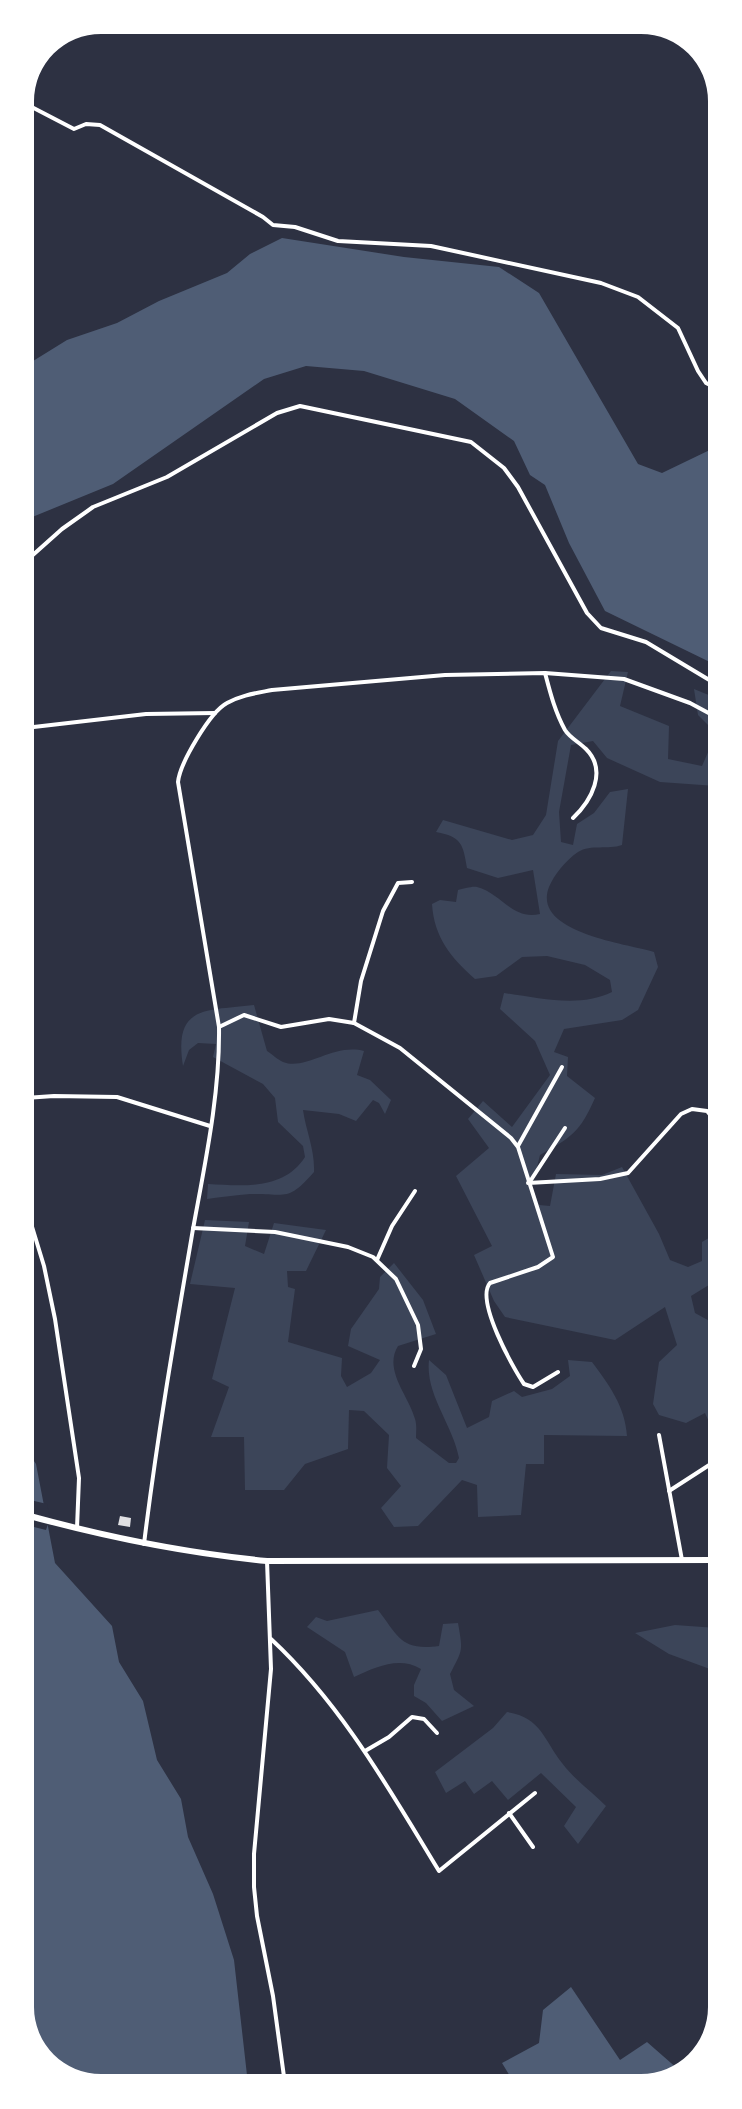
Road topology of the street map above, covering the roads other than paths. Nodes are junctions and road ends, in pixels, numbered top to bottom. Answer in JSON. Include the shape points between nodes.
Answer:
{"nodes":[{"id":1,"x":34,"y":108,"type":"edge"},
{"id":2,"x":708,"y":383,"type":"edge"},
{"id":3,"x":34,"y":554,"type":"edge"},
{"id":4,"x":545,"y":673,"type":"junction"},
{"id":5,"x":708,"y":679,"type":"edge"},
{"id":6,"x":216,"y":713,"type":"junction"},
{"id":7,"x":708,"y":713,"type":"edge"},
{"id":8,"x":34,"y":727,"type":"edge"},
{"id":9,"x":573,"y":818,"type":"dead end"},
{"id":10,"x":412,"y":882,"type":"dead end"},
{"id":11,"x":354,"y":1023,"type":"junction"},
{"id":12,"x":219,"y":1027,"type":"junction"},
{"id":13,"x":562,"y":1067,"type":"dead end"},
{"id":14,"x":34,"y":1097,"type":"edge"},
{"id":15,"x":708,"y":1112,"type":"edge"},
{"id":16,"x":210,"y":1126,"type":"junction"},
{"id":17,"x":565,"y":1128,"type":"dead end"},
{"id":18,"x":518,"y":1147,"type":"junction"},
{"id":19,"x":528,"y":1184,"type":"junction"},
{"id":20,"x":415,"y":1191,"type":"dead end"},
{"id":21,"x":193,"y":1228,"type":"junction"},
{"id":22,"x":34,"y":1234,"type":"edge"},
{"id":23,"x":376,"y":1260,"type":"junction"},
{"id":24,"x":414,"y":1366,"type":"dead end"},
{"id":25,"x":558,"y":1372,"type":"dead end"},
{"id":26,"x":659,"y":1435,"type":"dead end"},
{"id":27,"x":708,"y":1466,"type":"edge"},
{"id":28,"x":669,"y":1491,"type":"junction"},
{"id":29,"x":34,"y":1517,"type":"edge"},
{"id":30,"x":77,"y":1530,"type":"junction"},
{"id":31,"x":144,"y":1544,"type":"junction"},
{"id":32,"x":267,"y":1560,"type":"junction"},
{"id":33,"x":708,"y":1560,"type":"edge"},
{"id":34,"x":682,"y":1561,"type":"junction"},
{"id":35,"x":270,"y":1639,"type":"junction"},
{"id":36,"x":437,"y":1733,"type":"dead end"},
{"id":37,"x":365,"y":1751,"type":"junction"},
{"id":38,"x":535,"y":1793,"type":"dead end"},
{"id":39,"x":509,"y":1813,"type":"junction"},
{"id":40,"x":534,"y":1847,"type":"dead end"},
{"id":41,"x":284,"y":2074,"type":"edge"}],
"edges":[{"from":1,"to":2,"type":"street","via":[[74,129],[86,124],[100,125],[273,225],[296,227],[338,241],[431,246],[475,254],[601,283],[638,297],[678,327],[698,371]]},
{"from":3,"to":5,"type":"street","via":[[93,507],[167,477],[277,413],[300,406],[327,411],[471,442],[504,468],[518,487],[587,613],[601,628],[646,642]]},
{"from":4,"to":6,"type":"street","via":[[445,675],[292,688],[248,695],[226,703]]},
{"from":4,"to":7,"type":"street","via":[[624,680]]},
{"from":4,"to":9,"type":"street","via":[[560,720],[570,737],[590,753],[597,781],[593,793]]},
{"from":6,"to":8,"type":"street","via":[[146,714]]},
{"from":6,"to":12,"type":"street","via":[[185,760],[178,782]]},
{"from":10,"to":11,"type":"street","via":[[398,883],[383,911],[361,981]]},
{"from":11,"to":12,"type":"street","via":[[329,1019],[281,1027],[244,1015]]},
{"from":11,"to":18,"type":"street","via":[[400,1048],[501,1128]]},
{"from":12,"to":16,"type":"street","via":[[218,1073]]},
{"from":13,"to":18,"type":"street"},
{"from":14,"to":16,"type":"street","via":[[117,1097]]},
{"from":15,"to":19,"type":"street","via":[[692,1109],[681,1114],[628,1173]]},
{"from":16,"to":21,"type":"street"},
{"from":17,"to":19,"type":"street"},
{"from":18,"to":19,"type":"street"},
{"from":19,"to":25,"type":"street","via":[[553,1257],[538,1267],[490,1283],[486,1298],[502,1347],[524,1384],[533,1387]]},
{"from":20,"to":23,"type":"street"},
{"from":21,"to":23,"type":"street","via":[[275,1232],[357,1249]]},
{"from":21,"to":31,"type":"street","via":[[160,1420]]},
{"from":22,"to":30,"type":"street","via":[[55,1319],[79,1478]]},
{"from":23,"to":24,"type":"street","via":[[396,1279],[418,1325],[421,1349]]},
{"from":26,"to":28,"type":"street"},
{"from":27,"to":28,"type":"street"},
{"from":28,"to":34,"type":"street"},
{"from":29,"to":30,"type":"highway"},
{"from":30,"to":31,"type":"highway"},
{"from":31,"to":32,"type":"highway"},
{"from":32,"to":34,"type":"highway"},
{"from":32,"to":35,"type":"street"},
{"from":33,"to":34,"type":"highway"},
{"from":35,"to":37,"type":"street","via":[[317,1686]]},
{"from":35,"to":41,"type":"street","via":[[254,1887]]},
{"from":36,"to":37,"type":"street","via":[[424,1719],[412,1718]]},
{"from":37,"to":39,"type":"street","via":[[439,1871]]},
{"from":38,"to":39,"type":"street"},
{"from":39,"to":40,"type":"street"}]}
